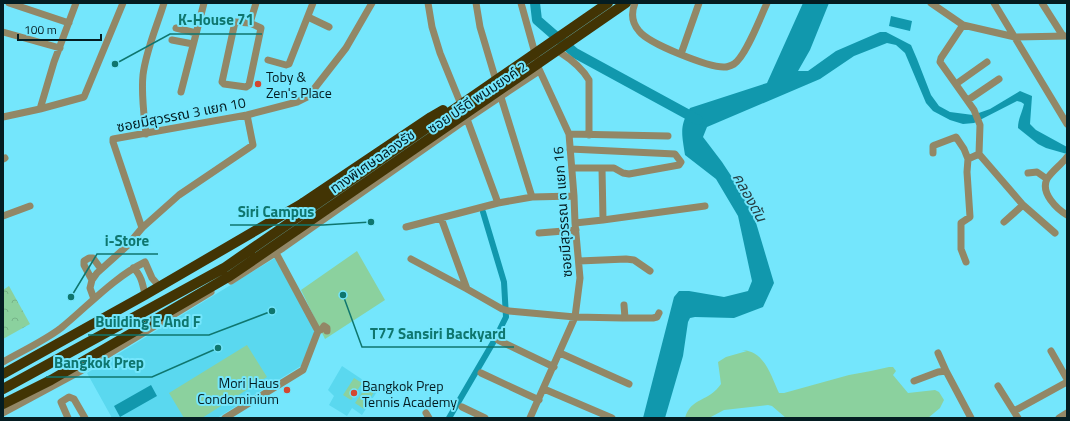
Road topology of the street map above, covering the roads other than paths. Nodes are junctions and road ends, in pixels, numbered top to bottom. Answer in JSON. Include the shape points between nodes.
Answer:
{"nodes":[{"id":1,"x":9,"y":3,"type":"edge"},
{"id":2,"x":76,"y":3,"type":"edge"},
{"id":3,"x":123,"y":3,"type":"edge"},
{"id":4,"x":164,"y":3,"type":"edge"},
{"id":5,"x":204,"y":3,"type":"edge"},
{"id":6,"x":256,"y":3,"type":"edge"},
{"id":7,"x":313,"y":3,"type":"edge"},
{"id":8,"x":372,"y":3,"type":"edge"},
{"id":9,"x":428,"y":3,"type":"edge"},
{"id":10,"x":476,"y":3,"type":"edge"},
{"id":11,"x":522,"y":3,"type":"edge"},
{"id":12,"x":608,"y":3,"type":"edge"},
{"id":13,"x":626,"y":3,"type":"edge"},
{"id":14,"x":635,"y":3,"type":"edge"},
{"id":15,"x":699,"y":3,"type":"edge"},
{"id":16,"x":767,"y":3,"type":"edge"},
{"id":17,"x":931,"y":3,"type":"edge"},
{"id":18,"x":994,"y":3,"type":"edge"},
{"id":19,"x":1042,"y":3,"type":"edge"},
{"id":20,"x":308,"y":17,"type":"junction"},
{"id":21,"x":69,"y":23,"type":"junction"},
{"id":22,"x":250,"y":23,"type":"junction"},
{"id":23,"x":963,"y":25,"type":"junction"},
{"id":24,"x":329,"y":26,"type":"dead end"},
{"id":25,"x":176,"y":28,"type":"dead end"},
{"id":26,"x":3,"y":32,"type":"edge"},
{"id":27,"x":196,"y":33,"type":"junction"},
{"id":28,"x":1065,"y":36,"type":"edge"},
{"id":29,"x":1015,"y":37,"type":"junction"},
{"id":30,"x":172,"y":40,"type":"dead end"},
{"id":31,"x":193,"y":44,"type":"junction"},
{"id":32,"x":60,"y":48,"type":"junction"},
{"id":33,"x":561,"y":53,"type":"dead end"},
{"id":34,"x":681,"y":54,"type":"junction"},
{"id":35,"x":268,"y":60,"type":"dead end"},
{"id":36,"x":987,"y":62,"type":"dead end"},
{"id":37,"x":539,"y":71,"type":"junction"},
{"id":38,"x":999,"y":78,"type":"dead end"},
{"id":39,"x":498,"y":80,"type":"junction"},
{"id":40,"x":956,"y":84,"type":"junction"},
{"id":41,"x":181,"y":92,"type":"dead end"},
{"id":42,"x":501,"y":97,"type":"junction"},
{"id":43,"x":968,"y":100,"type":"junction"},
{"id":44,"x":40,"y":109,"type":"junction"},
{"id":45,"x":247,"y":115,"type":"junction"},
{"id":46,"x":3,"y":116,"type":"edge"},
{"id":47,"x":467,"y":119,"type":"junction"},
{"id":48,"x":1067,"y":124,"type":"edge"},
{"id":49,"x":146,"y":134,"type":"junction"},
{"id":50,"x":569,"y":134,"type":"junction"},
{"id":51,"x":589,"y":135,"type":"junction"},
{"id":52,"x":668,"y":136,"type":"dead end"},
{"id":53,"x":570,"y":149,"type":"junction"},
{"id":54,"x":933,"y":153,"type":"dead end"},
{"id":55,"x":979,"y":154,"type":"junction"},
{"id":56,"x":968,"y":159,"type":"junction"},
{"id":57,"x":1066,"y":159,"type":"edge"},
{"id":58,"x":572,"y":168,"type":"junction"},
{"id":59,"x":602,"y":168,"type":"junction"},
{"id":60,"x":1028,"y":173,"type":"dead end"},
{"id":61,"x":1047,"y":179,"type":"junction"},
{"id":62,"x":574,"y":196,"type":"junction"},
{"id":63,"x":532,"y":197,"type":"junction"},
{"id":64,"x":498,"y":203,"type":"junction"},
{"id":65,"x":1024,"y":205,"type":"junction"},
{"id":66,"x":30,"y":206,"type":"dead end"},
{"id":67,"x":705,"y":206,"type":"dead end"},
{"id":68,"x":1067,"y":215,"type":"edge"},
{"id":69,"x":3,"y":216,"type":"edge"},
{"id":70,"x":441,"y":218,"type":"junction"},
{"id":71,"x":603,"y":220,"type":"junction"},
{"id":72,"x":1004,"y":222,"type":"dead end"},
{"id":73,"x":575,"y":226,"type":"junction"},
{"id":74,"x":406,"y":227,"type":"dead end"},
{"id":75,"x":142,"y":228,"type":"junction"},
{"id":76,"x":540,"y":233,"type":"dead end"},
{"id":77,"x":1055,"y":234,"type":"dead end"},
{"id":78,"x":276,"y":253,"type":"junction"},
{"id":79,"x":411,"y":259,"type":"dead end"},
{"id":80,"x":579,"y":261,"type":"junction"},
{"id":81,"x":966,"y":262,"type":"dead end"},
{"id":82,"x":133,"y":268,"type":"junction"},
{"id":83,"x":101,"y":269,"type":"junction"},
{"id":84,"x":650,"y":271,"type":"dead end"},
{"id":85,"x":92,"y":280,"type":"junction"},
{"id":86,"x":159,"y":286,"type":"junction"},
{"id":87,"x":467,"y":289,"type":"junction"},
{"id":88,"x":145,"y":295,"type":"junction"},
{"id":89,"x":94,"y":298,"type":"junction"},
{"id":90,"x":624,"y":305,"type":"dead end"},
{"id":91,"x":659,"y":313,"type":"dead end"},
{"id":92,"x":575,"y":317,"type":"junction"},
{"id":93,"x":625,"y":318,"type":"junction"},
{"id":94,"x":498,"y":340,"type":"dead end"},
{"id":95,"x":1051,"y":351,"type":"dead end"},
{"id":96,"x":560,"y":353,"type":"junction"},
{"id":97,"x":938,"y":353,"type":"dead end"},
{"id":98,"x":3,"y":362,"type":"edge"},
{"id":99,"x":554,"y":367,"type":"junction"},
{"id":100,"x":946,"y":371,"type":"junction"},
{"id":101,"x":481,"y":373,"type":"dead end"},
{"id":102,"x":3,"y":374,"type":"edge"},
{"id":103,"x":1067,"y":379,"type":"edge"},
{"id":104,"x":914,"y":381,"type":"dead end"},
{"id":105,"x":1067,"y":382,"type":"edge"},
{"id":106,"x":629,"y":384,"type":"dead end"},
{"id":107,"x":998,"y":386,"type":"dead end"},
{"id":108,"x":3,"y":389,"type":"edge"},
{"id":109,"x":544,"y":389,"type":"junction"},
{"id":110,"x":539,"y":400,"type":"junction"},
{"id":111,"x":3,"y":404,"type":"edge"},
{"id":112,"x":462,"y":407,"type":"dead end"},
{"id":113,"x":1014,"y":411,"type":"junction"},
{"id":114,"x":1067,"y":413,"type":"edge"},
{"id":115,"x":3,"y":414,"type":"edge"},
{"id":116,"x":68,"y":418,"type":"edge"},
{"id":117,"x":85,"y":418,"type":"edge"},
{"id":118,"x":224,"y":418,"type":"edge"},
{"id":119,"x":485,"y":418,"type":"edge"},
{"id":120,"x":530,"y":418,"type":"edge"},
{"id":121,"x":612,"y":418,"type":"edge"},
{"id":122,"x":971,"y":418,"type":"edge"},
{"id":123,"x":1018,"y":418,"type":"edge"},
{"id":124,"x":1059,"y":418,"type":"edge"}],
"edges":[{"from":1,"to":21,"type":"street"},
{"from":2,"to":21,"type":"street"},
{"from":3,"to":44,"type":"street","via":[[84,96]]},
{"from":4,"to":49,"type":"street","via":[[143,76]]},
{"from":5,"to":27,"type":"street"},
{"from":6,"to":22,"type":"street"},
{"from":7,"to":20,"type":"street"},
{"from":8,"to":45,"type":"street","name":"ซอยมีสุวรรณ 3 แยก 10","via":[[346,48],[307,97]]},
{"from":9,"to":47,"type":"street","via":[[440,53]]},
{"from":10,"to":42,"type":"street","via":[[480,27]]},
{"from":11,"to":37,"type":"street","name":"ซอยมีสุวรรณ ๓ แยก 16"},
{"from":12,"to":39,"type":"highway","name":"ทางพิเศษฉลองรัช","bridge":true},
{"from":13,"to":111,"type":"highway","name":"ทางพิเศษฉลองรัช","bridge":true,"via":[[230,276],[51,380]]},
{"from":14,"to":34,"type":"street","via":[[632,17],[639,32],[657,45]]},
{"from":15,"to":34,"type":"street"},
{"from":16,"to":34,"type":"street","via":[[747,46],[733,65],[716,66]]},
{"from":17,"to":23,"type":"street"},
{"from":18,"to":29,"type":"street"},
{"from":19,"to":28,"type":"street"},
{"from":20,"to":24,"type":"street"},
{"from":20,"to":35,"type":"street","via":[[289,64]]},
{"from":21,"to":32,"type":"street"},
{"from":22,"to":22,"type":"street","via":[[261,28],[249,85],[246,87],[224,84],[222,80],[234,24]]},
{"from":23,"to":29,"type":"street"},
{"from":23,"to":40,"type":"street","via":[[940,59]]},
{"from":25,"to":27,"type":"street"},
{"from":26,"to":32,"type":"street"},
{"from":27,"to":31,"type":"street"},
{"from":28,"to":29,"type":"street"},
{"from":29,"to":48,"type":"street"},
{"from":30,"to":31,"type":"street"},
{"from":31,"to":41,"type":"street"},
{"from":32,"to":44,"type":"street"},
{"from":33,"to":51,"type":"street","via":[[571,59],[589,80]]},
{"from":36,"to":40,"type":"street"},
{"from":37,"to":42,"type":"street","name":"ซอย ปรีดี พนมยงค์ 2"},
{"from":37,"to":50,"type":"street","name":"ซอยมีสุวรรณ ๓ แยก 16"},
{"from":38,"to":43,"type":"street"},
{"from":39,"to":86,"type":"highway","bridge":true,"via":[[431,117],[303,203]]},
{"from":39,"to":108,"type":"highway","name":"ทางพิเศษฉลองรัช","bridge":true,"via":[[224,268]]},
{"from":40,"to":43,"type":"street"},
{"from":42,"to":47,"type":"street","name":"ซอย ปรีดี พนมยงค์ 2"},
{"from":42,"to":63,"type":"street"},
{"from":43,"to":55,"type":"street","via":[[980,125]]},
{"from":44,"to":46,"type":"street"},
{"from":45,"to":49,"type":"street","name":"ซอยมีสุวรรณ 3 แยก 10"},
{"from":45,"to":75,"type":"street","via":[[253,145],[183,191]]},
{"from":47,"to":64,"type":"street"},
{"from":47,"to":78,"type":"street","name":"ซอย ปรีดี พนมยงค์ 2"},
{"from":49,"to":75,"type":"street","name":"ซอยมีสุวรรณ 3 แยก 10","via":[[113,139]]},
{"from":50,"to":51,"type":"street"},
{"from":50,"to":53,"type":"street","name":"ซอยมีสุวรรณ ๓ แยก 16"},
{"from":51,"to":52,"type":"street"},
{"from":53,"to":58,"type":"street","name":"ซอยมีสุวรรณ ๓ แยก 16"},
{"from":53,"to":59,"type":"street","via":[[675,154],[681,162],[679,165],[629,174],[623,174],[614,168]]},
{"from":54,"to":56,"type":"street","via":[[933,146],[956,137]]},
{"from":55,"to":56,"type":"street"},
{"from":55,"to":65,"type":"street"},
{"from":56,"to":81,"type":"street","via":[[970,215],[961,223],[961,249]]},
{"from":57,"to":61,"type":"street"},
{"from":58,"to":59,"type":"street"},
{"from":58,"to":62,"type":"street","name":"ซอยมีสุวรรณ ๓ แยก 16"},
{"from":59,"to":71,"type":"street"},
{"from":60,"to":61,"type":"street","via":[[1037,172]]},
{"from":61,"to":68,"type":"street","via":[[1046,192],[1060,211]]},
{"from":62,"to":63,"type":"street"},
{"from":62,"to":73,"type":"street","name":"ซอยมีสุวรรณ ๓ แยก 16"},
{"from":63,"to":64,"type":"street"},
{"from":64,"to":70,"type":"street"},
{"from":65,"to":72,"type":"street"},
{"from":65,"to":77,"type":"street"},
{"from":66,"to":69,"type":"street"},
{"from":67,"to":71,"type":"street"},
{"from":70,"to":74,"type":"street"},
{"from":70,"to":87,"type":"street"},
{"from":71,"to":73,"type":"street"},
{"from":73,"to":76,"type":"street"},
{"from":73,"to":80,"type":"street","name":"ซอยมีสุวรรณ ๓ แยก 16"},
{"from":75,"to":83,"type":"street","via":[[127,246]]},
{"from":78,"to":115,"type":"street","name":"ซอย ปรีดี พนมยงค์ 2","via":[[86,368]]},
{"from":78,"to":118,"type":"street","via":[[320,330],[303,370]]},
{"from":79,"to":87,"type":"street"},
{"from":80,"to":84,"type":"street","via":[[626,258],[634,260]]},
{"from":80,"to":92,"type":"street","name":"ซอยมีสุวรรณ ๓ แยก 16","via":[[580,278]]},
{"from":82,"to":86,"type":"street","via":[[145,262],[152,278]]},
{"from":82,"to":88,"type":"street","via":[[140,276]]},
{"from":82,"to":89,"type":"street"},
{"from":83,"to":85,"type":"street"},
{"from":83,"to":85,"type":"street","via":[[93,258],[84,261]]},
{"from":85,"to":89,"type":"street","via":[[90,288]]},
{"from":86,"to":88,"type":"highway"},
{"from":87,"to":92,"type":"street","via":[[506,310]]},
{"from":88,"to":102,"type":"highway"},
{"from":89,"to":98,"type":"street","via":[[56,332]]},
{"from":90,"to":93,"type":"street"},
{"from":91,"to":93,"type":"street","via":[[655,318]]},
{"from":92,"to":93,"type":"street"},
{"from":92,"to":96,"type":"street","name":"ซอยมีสุวรรณ ๓ แยก 16"},
{"from":94,"to":99,"type":"street"},
{"from":95,"to":103,"type":"street"},
{"from":96,"to":99,"type":"street","name":"ซอยมีสุวรรณ ๓ แยก 16"},
{"from":96,"to":106,"type":"street"},
{"from":97,"to":100,"type":"street"},
{"from":99,"to":109,"type":"street","name":"ซอยมีสุวรรณ ๓ แยก 16"},
{"from":100,"to":104,"type":"street"},
{"from":100,"to":122,"type":"street"},
{"from":101,"to":110,"type":"street"},
{"from":105,"to":113,"type":"street"},
{"from":107,"to":113,"type":"street"},
{"from":109,"to":110,"type":"street","name":"ซอยมีสุวรรณ ๓ แยก 16"},
{"from":109,"to":121,"type":"street"},
{"from":110,"to":120,"type":"street","name":"ซอยมีสุวรรณ ๓ แยก 16"},
{"from":112,"to":119,"type":"street"},
{"from":113,"to":123,"type":"street"},
{"from":114,"to":124,"type":"street"},
{"from":116,"to":117,"type":"street","via":[[61,402],[69,398],[74,399]]}]}
